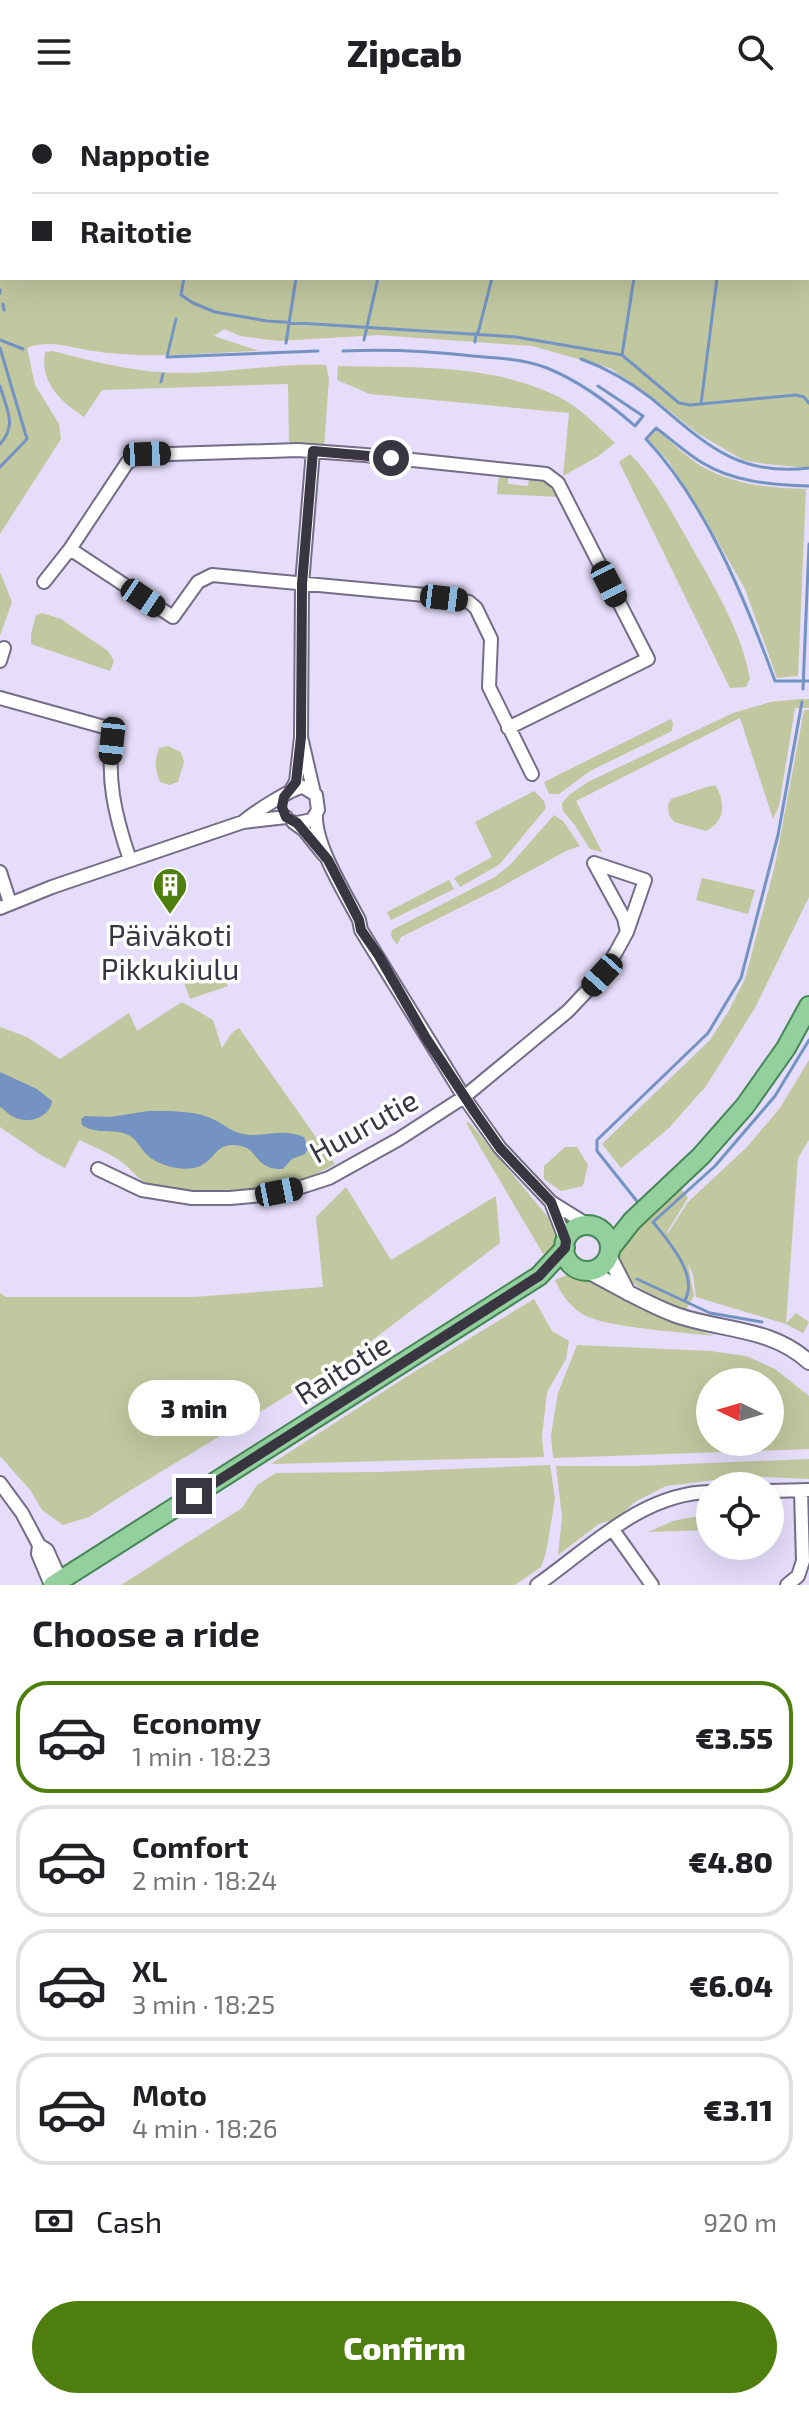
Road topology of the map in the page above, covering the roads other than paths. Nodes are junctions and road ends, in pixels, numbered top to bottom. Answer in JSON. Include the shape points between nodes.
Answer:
{"nodes":[{"id":1,"x":313,"y":451,"type":"junction"},
{"id":2,"x":70,"y":549,"type":"junction"},
{"id":3,"x":44,"y":582,"type":"dead end"},
{"id":4,"x":302,"y":584,"type":"junction"},
{"id":5,"x":0,"y":698,"type":"edge"},
{"id":6,"x":508,"y":728,"type":"junction"},
{"id":7,"x":301,"y":737,"type":"junction"},
{"id":8,"x":532,"y":774,"type":"dead end"},
{"id":9,"x":288,"y":793,"type":"junction"},
{"id":10,"x":314,"y":793,"type":"junction"},
{"id":11,"x":316,"y":816,"type":"junction"},
{"id":12,"x":292,"y":820,"type":"junction"},
{"id":13,"x":243,"y":822,"type":"junction"},
{"id":14,"x":130,"y":860,"type":"junction"},
{"id":15,"x":328,"y":860,"type":"junction"},
{"id":16,"x":0,"y":872,"type":"edge"},
{"id":17,"x":5,"y":905,"type":"edge"},
{"id":18,"x":627,"y":932,"type":"junction"},
{"id":19,"x":809,"y":1006,"type":"edge"},
{"id":20,"x":464,"y":1097,"type":"junction"},
{"id":21,"x":98,"y":1169,"type":"dead end"},
{"id":22,"x":551,"y":1202,"type":"junction"},
{"id":23,"x":632,"y":1221,"type":"junction"},
{"id":24,"x":594,"y":1228,"type":"junction"},
{"id":25,"x":565,"y":1245,"type":"junction"},
{"id":26,"x":610,"y":1253,"type":"junction"},
{"id":27,"x":581,"y":1269,"type":"junction"},
{"id":28,"x":539,"y":1276,"type":"junction"},
{"id":29,"x":629,"y":1293,"type":"junction"},
{"id":30,"x":809,"y":1362,"type":"edge"},
{"id":31,"x":0,"y":1483,"type":"edge"},
{"id":32,"x":805,"y":1490,"type":"edge"},
{"id":33,"x":784,"y":1491,"type":"edge"},
{"id":34,"x":696,"y":1494,"type":"edge"},
{"id":35,"x":613,"y":1530,"type":"junction"},
{"id":36,"x":55,"y":1584,"type":"edge"},
{"id":37,"x":537,"y":1585,"type":"edge"},
{"id":38,"x":652,"y":1585,"type":"edge"},
{"id":39,"x":787,"y":1585,"type":"edge"}],
"edges":[{"from":1,"to":2,"type":"street","via":[[139,455],[127,463]]},
{"from":1,"to":4,"type":"street"},
{"from":1,"to":6,"type":"street","via":[[546,474],[558,483],[648,659]]},
{"from":2,"to":3,"type":"street"},
{"from":2,"to":4,"type":"street","via":[[173,617],[198,582],[212,575]]},
{"from":4,"to":6,"type":"street","via":[[469,602],[491,639],[489,687]]},
{"from":4,"to":7,"type":"street"},
{"from":5,"to":14,"type":"street","via":[[115,730],[112,789]]},
{"from":6,"to":8,"type":"street"},
{"from":7,"to":9,"type":"street","via":[[296,782]]},
{"from":7,"to":10,"type":"street"},
{"from":9,"to":10,"type":"street","via":[[303,787]]},
{"from":9,"to":12,"type":"street","via":[[282,807]]},
{"from":9,"to":13,"type":"street"},
{"from":10,"to":11,"type":"street","via":[[319,804]]},
{"from":11,"to":12,"type":"street","via":[[308,822]]},
{"from":11,"to":15,"type":"street"},
{"from":12,"to":13,"type":"street"},
{"from":12,"to":15,"type":"street"},
{"from":13,"to":14,"type":"street"},
{"from":14,"to":17,"type":"street"},
{"from":15,"to":20,"type":"street","via":[[366,939]]},
{"from":16,"to":17,"type":"street"},
{"from":18,"to":18,"type":"street","name":"Huurutie","via":[[645,880],[594,863],[624,918]]},
{"from":18,"to":20,"type":"street","name":"Huurutie","via":[[602,975],[568,1011]]},
{"from":19,"to":23,"type":"main road","name":"Raitotie","via":[[745,1106]]},
{"from":20,"to":21,"type":"street","name":"Huurutie","via":[[329,1178],[295,1189],[192,1198],[142,1190]]},
{"from":20,"to":22,"type":"street","via":[[500,1148]]},
{"from":22,"to":24,"type":"street"},
{"from":22,"to":25,"type":"street"},
{"from":23,"to":24,"type":"main road","name":"Raitotie"},
{"from":23,"to":26,"type":"main road","name":"Raitotie"},
{"from":24,"to":25,"type":"main road","name":"Raitotie","via":[[574,1230]]},
{"from":24,"to":26,"type":"main road","via":[[606,1235]]},
{"from":25,"to":27,"type":"main road","via":[[566,1255]]},
{"from":25,"to":28,"type":"main road","name":"Raitotie"},
{"from":26,"to":27,"type":"main road","via":[[600,1267]]},
{"from":26,"to":29,"type":"street"},
{"from":27,"to":28,"type":"main road","name":"Raitotie"},
{"from":27,"to":29,"type":"street"},
{"from":28,"to":36,"type":"main road","name":"Raitotie"},
{"from":29,"to":30,"type":"street","via":[[694,1321],[767,1337]]},
{"from":31,"to":36,"type":"street","via":[[47,1550]]},
{"from":32,"to":33,"type":"street"},
{"from":32,"to":39,"type":"street","via":[[803,1561],[798,1576]]},
{"from":34,"to":35,"type":"street","via":[[656,1503]]},
{"from":35,"to":37,"type":"street"},
{"from":35,"to":38,"type":"street"}]}
